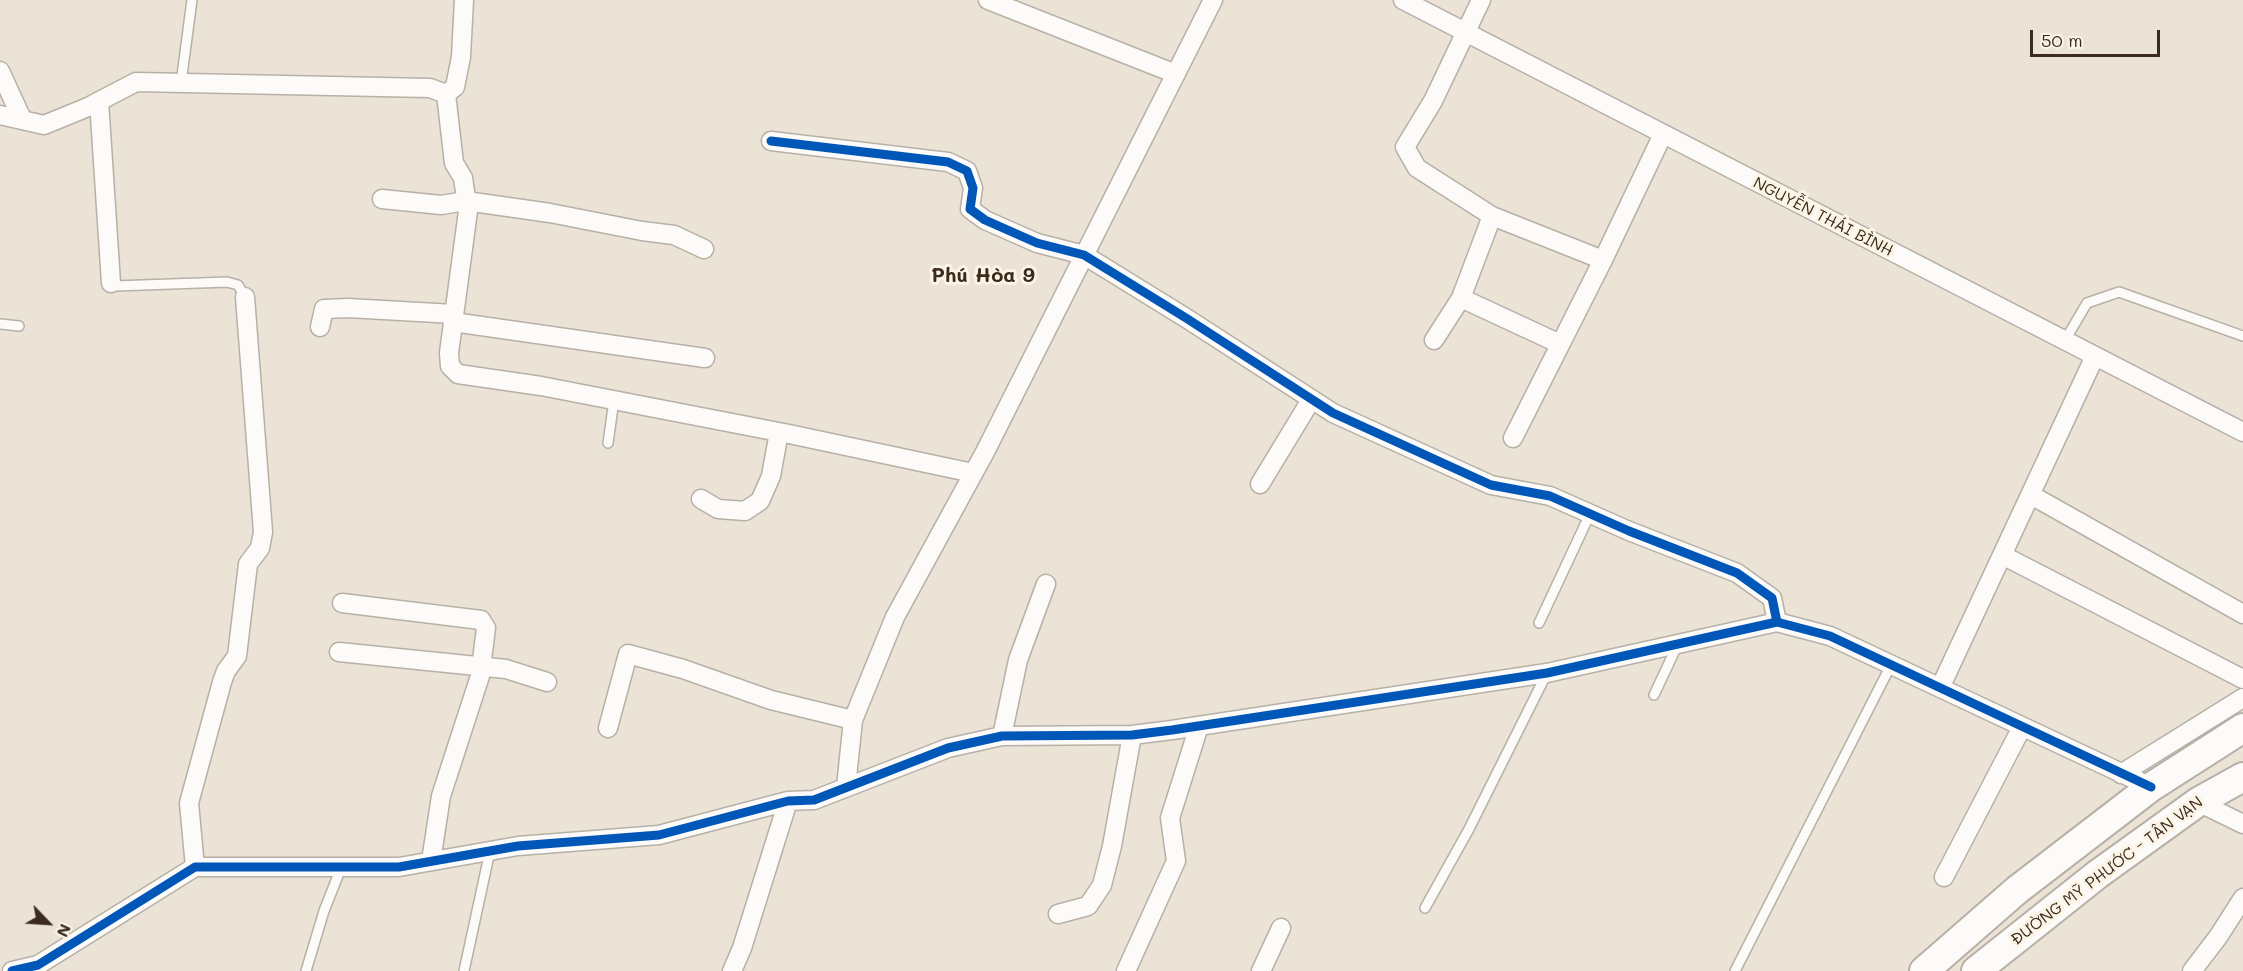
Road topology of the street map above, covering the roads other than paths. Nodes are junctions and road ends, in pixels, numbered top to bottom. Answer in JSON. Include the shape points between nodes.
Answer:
{"nodes":[{"id":1,"x":192,"y":0,"type":"edge"},
{"id":2,"x":464,"y":0,"type":"edge"},
{"id":3,"x":988,"y":0,"type":"edge"},
{"id":4,"x":1213,"y":0,"type":"edge"},
{"id":5,"x":1403,"y":0,"type":"edge"},
{"id":6,"x":1481,"y":0,"type":"edge"},
{"id":7,"x":1466,"y":31,"type":"junction"},
{"id":8,"x":0,"y":71,"type":"edge"},
{"id":9,"x":1176,"y":74,"type":"junction"},
{"id":10,"x":181,"y":83,"type":"junction"},
{"id":11,"x":446,"y":94,"type":"junction"},
{"id":12,"x":99,"y":101,"type":"junction"},
{"id":13,"x":0,"y":115,"type":"edge"},
{"id":14,"x":22,"y":119,"type":"junction"},
{"id":15,"x":1663,"y":134,"type":"junction"},
{"id":16,"x":771,"y":141,"type":"dead end"},
{"id":17,"x":382,"y":199,"type":"dead end"},
{"id":18,"x":466,"y":201,"type":"junction"},
{"id":19,"x":1491,"y":216,"type":"junction"},
{"id":20,"x":704,"y":249,"type":"dead end"},
{"id":21,"x":1084,"y":255,"type":"junction"},
{"id":22,"x":1603,"y":260,"type":"junction"},
{"id":23,"x":111,"y":283,"type":"joint"},
{"id":24,"x":245,"y":297,"type":"joint"},
{"id":25,"x":1461,"y":298,"type":"junction"},
{"id":26,"x":454,"y":318,"type":"junction"},
{"id":27,"x":0,"y":324,"type":"edge"},
{"id":28,"x":19,"y":326,"type":"dead end"},
{"id":29,"x":320,"y":327,"type":"dead end"},
{"id":30,"x":2243,"y":336,"type":"edge"},
{"id":31,"x":1434,"y":340,"type":"dead end"},
{"id":32,"x":2064,"y":342,"type":"junction"},
{"id":33,"x":1560,"y":344,"type":"junction"},
{"id":34,"x":2096,"y":356,"type":"junction"},
{"id":35,"x":705,"y":358,"type":"dead end"},
{"id":36,"x":614,"y":400,"type":"junction"},
{"id":37,"x":1311,"y":400,"type":"junction"},
{"id":38,"x":779,"y":432,"type":"junction"},
{"id":39,"x":2243,"y":432,"type":"edge"},
{"id":40,"x":1513,"y":438,"type":"dead end"},
{"id":41,"x":608,"y":443,"type":"dead end"},
{"id":42,"x":973,"y":474,"type":"junction"},
{"id":43,"x":1260,"y":484,"type":"dead end"},
{"id":44,"x":2031,"y":495,"type":"junction"},
{"id":45,"x":701,"y":499,"type":"dead end"},
{"id":46,"x":1590,"y":514,"type":"junction"},
{"id":47,"x":2002,"y":555,"type":"junction"},
{"id":48,"x":1046,"y":584,"type":"dead end"},
{"id":49,"x":342,"y":603,"type":"dead end"},
{"id":50,"x":2243,"y":614,"type":"edge"},
{"id":51,"x":1777,"y":622,"type":"junction"},
{"id":52,"x":1539,"y":623,"type":"dead end"},
{"id":53,"x":1677,"y":646,"type":"junction"},
{"id":54,"x":339,"y":651,"type":"dead end"},
{"id":55,"x":1891,"y":665,"type":"junction"},
{"id":56,"x":481,"y":667,"type":"junction"},
{"id":57,"x":1547,"y":673,"type":"junction"},
{"id":58,"x":2243,"y":679,"type":"edge"},
{"id":59,"x":547,"y":682,"type":"dead end"},
{"id":60,"x":1940,"y":688,"type":"junction"},
{"id":61,"x":1654,"y":695,"type":"dead end"},
{"id":62,"x":2243,"y":698,"type":"edge"},
{"id":63,"x":853,"y":720,"type":"junction"},
{"id":64,"x":1199,"y":726,"type":"junction"},
{"id":65,"x":2022,"y":727,"type":"junction"},
{"id":66,"x":608,"y":728,"type":"dead end"},
{"id":67,"x":2243,"y":728,"type":"edge"},
{"id":68,"x":1132,"y":735,"type":"junction"},
{"id":69,"x":1002,"y":736,"type":"junction"},
{"id":70,"x":2121,"y":774,"type":"junction"},
{"id":71,"x":2243,"y":777,"type":"edge"},
{"id":72,"x":846,"y":787,"type":"junction"},
{"id":73,"x":2151,"y":787,"type":"junction"},
{"id":74,"x":788,"y":801,"type":"junction"},
{"id":75,"x":2198,"y":802,"type":"junction"},
{"id":76,"x":2242,"y":822,"type":"edge"},
{"id":77,"x":490,"y":851,"type":"junction"},
{"id":78,"x":430,"y":861,"type":"junction"},
{"id":79,"x":195,"y":867,"type":"junction"},
{"id":80,"x":341,"y":868,"type":"junction"},
{"id":81,"x":1944,"y":878,"type":"dead end"},
{"id":82,"x":2243,"y":898,"type":"edge"},
{"id":83,"x":1425,"y":908,"type":"dead end"},
{"id":84,"x":1058,"y":914,"type":"dead end"},
{"id":85,"x":1281,"y":928,"type":"dead end"},
{"id":86,"x":38,"y":968,"type":"edge"},
{"id":87,"x":12,"y":971,"type":"edge"},
{"id":88,"x":306,"y":971,"type":"edge"},
{"id":89,"x":464,"y":971,"type":"edge"},
{"id":90,"x":732,"y":971,"type":"edge"},
{"id":91,"x":1126,"y":971,"type":"edge"},
{"id":92,"x":1261,"y":971,"type":"edge"},
{"id":93,"x":1735,"y":971,"type":"edge"},
{"id":94,"x":1924,"y":971,"type":"edge"},
{"id":95,"x":1976,"y":971,"type":"edge"},
{"id":96,"x":2192,"y":971,"type":"edge"}],
"edges":[{"from":1,"to":10,"type":"lane"},
{"from":2,"to":11,"type":"street","via":[[461,57],[455,87]]},
{"from":3,"to":9,"type":"street"},
{"from":4,"to":9,"type":"street"},
{"from":5,"to":7,"type":"street","name":"NGUYỄN THÁI BÌNH"},
{"from":6,"to":7,"type":"street"},
{"from":7,"to":15,"type":"street","name":"NGUYỄN THÁI BÌNH"},
{"from":7,"to":19,"type":"street","via":[[1433,101],[1405,147],[1417,168]]},
{"from":8,"to":14,"type":"street"},
{"from":9,"to":21,"type":"street"},
{"from":10,"to":11,"type":"street","via":[[430,88]]},
{"from":10,"to":12,"type":"street","via":[[136,82]]},
{"from":11,"to":18,"type":"street","via":[[454,163],[463,178]]},
{"from":12,"to":14,"type":"street","via":[[44,125]]},
{"from":12,"to":23,"type":"street"},
{"from":13,"to":14,"type":"street"},
{"from":15,"to":22,"type":"street"},
{"from":15,"to":32,"type":"street","name":"NGUYỄN THÁI BÌNH"},
{"from":16,"to":21,"type":"street","via":[[948,162],[967,171],[973,188],[970,209],[985,220],[1037,243]]},
{"from":17,"to":18,"type":"street","via":[[441,205]]},
{"from":18,"to":20,"type":"street","via":[[674,235]]},
{"from":18,"to":26,"type":"street","via":[[468,211]]},
{"from":19,"to":22,"type":"street"},
{"from":19,"to":25,"type":"street"},
{"from":21,"to":37,"type":"street"},
{"from":21,"to":42,"type":"street"},
{"from":22,"to":33,"type":"street"},
{"from":23,"to":24,"type":"lane","via":[[115,286],[227,282],[238,285]]},
{"from":24,"to":79,"type":"street","via":[[263,532],[260,548],[248,564],[237,657],[222,682],[189,803]]},
{"from":25,"to":31,"type":"street"},
{"from":25,"to":33,"type":"street"},
{"from":26,"to":29,"type":"street","via":[[324,309]]},
{"from":26,"to":35,"type":"street"},
{"from":26,"to":36,"type":"street","via":[[449,353],[450,366],[458,374]]},
{"from":27,"to":28,"type":"lane"},
{"from":30,"to":32,"type":"lane","via":[[2119,292],[2087,303]]},
{"from":32,"to":34,"type":"street","name":"NGUYỄN THÁI BÌNH"},
{"from":33,"to":40,"type":"street"},
{"from":34,"to":39,"type":"street","name":"NGUYỄN THÁI BÌNH"},
{"from":34,"to":44,"type":"street"},
{"from":36,"to":38,"type":"street"},
{"from":36,"to":41,"type":"lane"},
{"from":37,"to":43,"type":"street"},
{"from":37,"to":46,"type":"street","via":[[1491,485],[1550,496]]},
{"from":38,"to":42,"type":"street"},
{"from":38,"to":45,"type":"street","via":[[771,476],[760,501],[745,511],[717,509]]},
{"from":42,"to":63,"type":"street","via":[[895,617]]},
{"from":44,"to":47,"type":"street"},
{"from":44,"to":50,"type":"street"},
{"from":46,"to":51,"type":"street","via":[[1737,573],[1772,598]]},
{"from":46,"to":52,"type":"lane"},
{"from":47,"to":58,"type":"street"},
{"from":47,"to":60,"type":"street"},
{"from":48,"to":69,"type":"street","via":[[1018,660]]},
{"from":49,"to":56,"type":"street","via":[[481,620],[486,628]]},
{"from":51,"to":53,"type":"street"},
{"from":51,"to":55,"type":"street","via":[[1830,636]]},
{"from":53,"to":57,"type":"street"},
{"from":53,"to":61,"type":"lane"},
{"from":54,"to":56,"type":"street"},
{"from":55,"to":60,"type":"street"},
{"from":55,"to":93,"type":"lane"},
{"from":56,"to":59,"type":"street","via":[[506,669]]},
{"from":56,"to":78,"type":"street","via":[[441,796]]},
{"from":57,"to":64,"type":"street"},
{"from":57,"to":83,"type":"lane"},
{"from":60,"to":65,"type":"street"},
{"from":62,"to":70,"type":"street"},
{"from":63,"to":66,"type":"street","via":[[771,700],[628,654]]},
{"from":63,"to":72,"type":"street"},
{"from":64,"to":68,"type":"street"},
{"from":64,"to":91,"type":"street","via":[[1170,818],[1176,861]]},
{"from":65,"to":70,"type":"street"},
{"from":65,"to":81,"type":"street"},
{"from":67,"to":73,"type":"main road"},
{"from":68,"to":69,"type":"street"},
{"from":68,"to":84,"type":"street","via":[[1102,885],[1088,906]]},
{"from":69,"to":72,"type":"street","via":[[948,748]]},
{"from":70,"to":73,"type":"street"},
{"from":71,"to":75,"type":"main road","name":"ĐƯỜNG MỸ PHƯỚC - TÂN VẠN"},
{"from":72,"to":74,"type":"street","via":[[814,800]]},
{"from":73,"to":94,"type":"main road","via":[[2017,890]]},
{"from":74,"to":77,"type":"street","via":[[659,835]]},
{"from":74,"to":90,"type":"street"},
{"from":75,"to":76,"type":"street"},
{"from":75,"to":95,"type":"main road","name":"ĐƯỜNG MỸ PHƯỚC - TÂN VẠN","via":[[2098,874]]},
{"from":77,"to":78,"type":"street"},
{"from":77,"to":89,"type":"lane"},
{"from":78,"to":80,"type":"street","via":[[399,867]]},
{"from":79,"to":80,"type":"street"},
{"from":79,"to":86,"type":"street"},
{"from":80,"to":88,"type":"lane"},
{"from":82,"to":96,"type":"street"},
{"from":85,"to":92,"type":"street"},
{"from":86,"to":87,"type":"street"}]}
